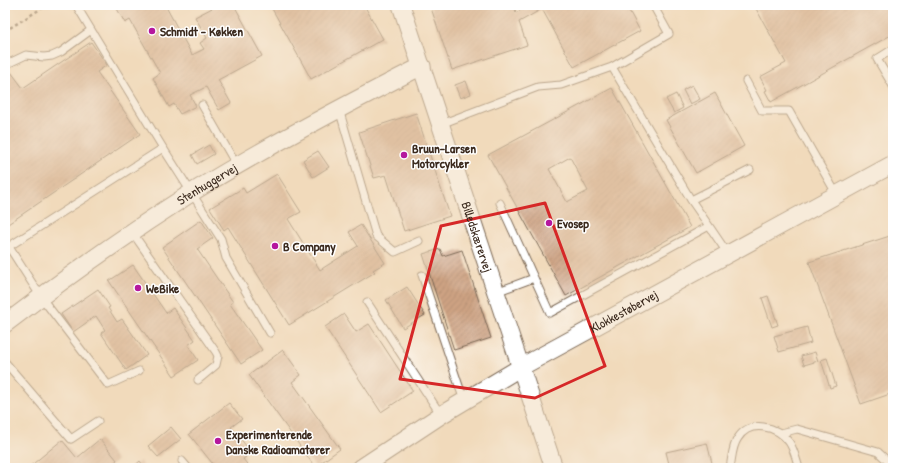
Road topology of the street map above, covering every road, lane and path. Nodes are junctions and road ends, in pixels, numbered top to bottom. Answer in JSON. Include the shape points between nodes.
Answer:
{"nodes":[{"id":1,"x":47,"y":5,"type":"edge"},
{"id":2,"x":76,"y":5,"type":"edge"},
{"id":3,"x":402,"y":5,"type":"edge"},
{"id":4,"x":653,"y":5,"type":"edge"},
{"id":5,"x":92,"y":30,"type":"junction"},
{"id":6,"x":5,"y":31,"type":"edge"},
{"id":7,"x":893,"y":49,"type":"edge"},
{"id":8,"x":5,"y":65,"type":"edge"},
{"id":9,"x":422,"y":66,"type":"junction"},
{"id":10,"x":612,"y":67,"type":"junction"},
{"id":11,"x":746,"y":81,"type":"dead end"},
{"id":12,"x":893,"y":86,"type":"edge"},
{"id":13,"x":202,"y":105,"type":"dead end"},
{"id":14,"x":338,"y":109,"type":"junction"},
{"id":15,"x":441,"y":124,"type":"junction"},
{"id":16,"x":163,"y":148,"type":"junction"},
{"id":17,"x":893,"y":164,"type":"edge"},
{"id":18,"x":237,"y":166,"type":"junction"},
{"id":19,"x":750,"y":170,"type":"dead end"},
{"id":20,"x":191,"y":193,"type":"junction"},
{"id":21,"x":837,"y":195,"type":"junction"},
{"id":22,"x":691,"y":200,"type":"junction"},
{"id":23,"x":500,"y":203,"type":"dead end"},
{"id":24,"x":709,"y":226,"type":"junction"},
{"id":25,"x":132,"y":232,"type":"junction"},
{"id":26,"x":419,"y":241,"type":"dead end"},
{"id":27,"x":7,"y":248,"type":"edge"},
{"id":28,"x":728,"y":254,"type":"junction"},
{"id":29,"x":422,"y":275,"type":"dead end"},
{"id":30,"x":534,"y":278,"type":"junction"},
{"id":31,"x":496,"y":292,"type":"junction"},
{"id":32,"x":41,"y":297,"type":"junction"},
{"id":33,"x":367,"y":302,"type":"dead end"},
{"id":34,"x":5,"y":324,"type":"edge"},
{"id":35,"x":270,"y":333,"type":"dead end"},
{"id":36,"x":5,"y":362,"type":"edge"},
{"id":37,"x":520,"y":366,"type":"junction"},
{"id":38,"x":139,"y":371,"type":"dead end"},
{"id":39,"x":198,"y":380,"type":"dead end"},
{"id":40,"x":464,"y":401,"type":"junction"},
{"id":41,"x":441,"y":415,"type":"junction"},
{"id":42,"x":98,"y":421,"type":"dead end"},
{"id":43,"x":780,"y":433,"type":"junction"},
{"id":44,"x":182,"y":461,"type":"dead end"},
{"id":45,"x":893,"y":466,"type":"edge"},
{"id":46,"x":188,"y":468,"type":"edge"},
{"id":47,"x":361,"y":468,"type":"edge"},
{"id":48,"x":554,"y":468,"type":"edge"},
{"id":49,"x":730,"y":468,"type":"edge"},
{"id":50,"x":799,"y":468,"type":"edge"}],
"edges":[{"from":1,"to":6,"type":"path"},
{"from":2,"to":5,"type":"lane"},
{"from":3,"to":9,"type":"street","name":"Billedskærervej"},
{"from":4,"to":10,"type":"lane","via":[[669,34]]},
{"from":5,"to":8,"type":"lane","via":[[52,56],[26,55]]},
{"from":5,"to":16,"type":"lane"},
{"from":7,"to":12,"type":"lane","via":[[877,58]]},
{"from":9,"to":14,"type":"street","name":"Stenhuggervej"},
{"from":9,"to":15,"type":"street","name":"Billedskærervej"},
{"from":10,"to":15,"type":"lane","via":[[561,85],[538,87]]},
{"from":10,"to":22,"type":"lane"},
{"from":11,"to":21,"type":"lane","via":[[762,111],[789,111]]},
{"from":13,"to":18,"type":"lane"},
{"from":14,"to":18,"type":"street","name":"Stenhuggervej"},
{"from":14,"to":26,"type":"lane","via":[[376,236],[395,252]]},
{"from":15,"to":31,"type":"street","name":"Billedskærervej"},
{"from":16,"to":20,"type":"lane"},
{"from":16,"to":27,"type":"lane"},
{"from":17,"to":21,"type":"street","name":"Klokkestøbervej"},
{"from":18,"to":20,"type":"street","name":"Stenhuggervej"},
{"from":19,"to":22,"type":"lane"},
{"from":20,"to":25,"type":"street","name":"Stenhuggervej"},
{"from":20,"to":35,"type":"lane","via":[[221,239],[226,258]]},
{"from":21,"to":28,"type":"street","name":"Klokkestøbervej"},
{"from":22,"to":24,"type":"lane"},
{"from":23,"to":30,"type":"lane"},
{"from":24,"to":28,"type":"lane"},
{"from":24,"to":30,"type":"lane","via":[[550,313]]},
{"from":25,"to":32,"type":"street","name":"Stenhuggervej"},
{"from":25,"to":39,"type":"lane","via":[[218,356],[216,365]]},
{"from":27,"to":32,"type":"lane"},
{"from":28,"to":37,"type":"street","name":"Klokkestøbervej"},
{"from":29,"to":40,"type":"lane"},
{"from":30,"to":31,"type":"lane"},
{"from":31,"to":37,"type":"street","name":"Billedskærervej"},
{"from":32,"to":34,"type":"street","name":"Stenhuggervej"},
{"from":32,"to":38,"type":"lane","via":[[108,385]]},
{"from":33,"to":41,"type":"lane"},
{"from":36,"to":42,"type":"lane","via":[[71,439]]},
{"from":37,"to":40,"type":"street","name":"Klokkestøbervej"},
{"from":37,"to":48,"type":"street","name":"Billedskærervej"},
{"from":40,"to":41,"type":"street","name":"Klokkestøbervej"},
{"from":41,"to":47,"type":"street","name":"Klokkestøbervej"},
{"from":43,"to":45,"type":"lane","via":[[797,429],[878,452]]},
{"from":43,"to":49,"type":"lane","via":[[765,426],[754,426],[746,430],[738,438]]},
{"from":43,"to":50,"type":"lane","via":[[789,442]]},
{"from":44,"to":46,"type":"lane"}]}
